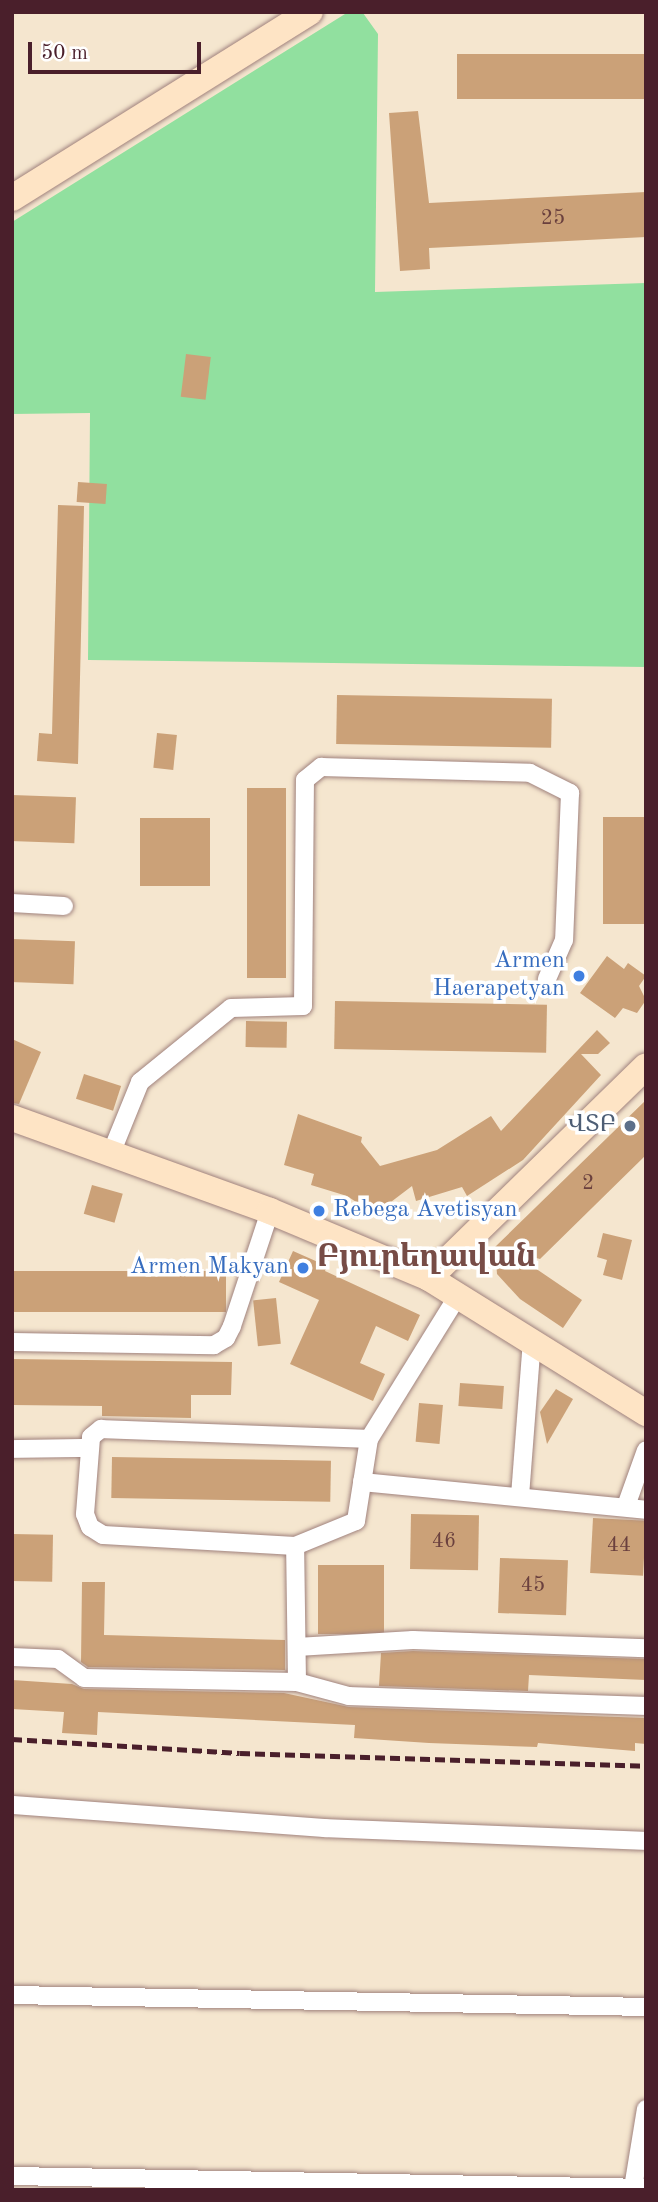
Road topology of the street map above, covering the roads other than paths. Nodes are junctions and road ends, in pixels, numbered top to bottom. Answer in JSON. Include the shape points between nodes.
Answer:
{"nodes":[{"id":1,"x":310,"y":12,"type":"edge"},
{"id":2,"x":12,"y":198,"type":"edge"},
{"id":3,"x":12,"y":903,"type":"edge"},
{"id":4,"x":64,"y":906,"type":"dead end"},
{"id":5,"x":547,"y":979,"type":"dead end"},
{"id":6,"x":644,"y":1073,"type":"edge"},
{"id":7,"x":12,"y":1118,"type":"edge"},
{"id":8,"x":110,"y":1156,"type":"junction"},
{"id":9,"x":270,"y":1211,"type":"junction"},
{"id":10,"x":429,"y":1278,"type":"junction"},
{"id":11,"x":459,"y":1294,"type":"junction"},
{"id":12,"x":532,"y":1341,"type":"junction"},
{"id":13,"x":12,"y":1342,"type":"edge"},
{"id":14,"x":646,"y":1413,"type":"edge"},
{"id":15,"x":369,"y":1439,"type":"junction"},
{"id":16,"x":88,"y":1448,"type":"junction"},
{"id":17,"x":12,"y":1449,"type":"edge"},
{"id":18,"x":646,"y":1450,"type":"edge"},
{"id":19,"x":362,"y":1482,"type":"junction"},
{"id":20,"x":520,"y":1496,"type":"junction"},
{"id":21,"x":626,"y":1506,"type":"junction"},
{"id":22,"x":646,"y":1510,"type":"edge"},
{"id":23,"x":295,"y":1546,"type":"junction"},
{"id":24,"x":297,"y":1647,"type":"junction"},
{"id":25,"x":646,"y":1648,"type":"edge"},
{"id":26,"x":12,"y":1657,"type":"edge"},
{"id":27,"x":297,"y":1682,"type":"junction"},
{"id":28,"x":646,"y":1706,"type":"edge"},
{"id":29,"x":12,"y":1805,"type":"edge"},
{"id":30,"x":646,"y":1841,"type":"edge"},
{"id":31,"x":12,"y":1995,"type":"edge"},
{"id":32,"x":646,"y":2007,"type":"edge"},
{"id":33,"x":646,"y":2109,"type":"edge"},
{"id":34,"x":12,"y":2176,"type":"edge"},
{"id":35,"x":639,"y":2188,"type":"edge"}],
"edges":[{"from":1,"to":2,"type":"street"},
{"from":3,"to":4,"type":"street"},
{"from":5,"to":8,"type":"street","via":[[564,940],[570,793],[530,773],[321,766],[305,780],[303,1006],[231,1008],[140,1082]]},
{"from":6,"to":10,"type":"street"},
{"from":7,"to":8,"type":"street"},
{"from":8,"to":9,"type":"street"},
{"from":9,"to":10,"type":"street"},
{"from":9,"to":13,"type":"street","via":[[232,1326],[226,1338],[214,1345]]},
{"from":10,"to":11,"type":"street"},
{"from":11,"to":12,"type":"street"},
{"from":11,"to":15,"type":"street"},
{"from":12,"to":14,"type":"street"},
{"from":12,"to":20,"type":"street"},
{"from":15,"to":16,"type":"street","via":[[101,1429],[91,1437]]},
{"from":15,"to":19,"type":"street"},
{"from":16,"to":17,"type":"street"},
{"from":16,"to":23,"type":"street","via":[[85,1514],[90,1527],[103,1535]]},
{"from":18,"to":21,"type":"street"},
{"from":19,"to":20,"type":"street"},
{"from":19,"to":23,"type":"street","via":[[356,1521]]},
{"from":20,"to":21,"type":"street"},
{"from":21,"to":22,"type":"street"},
{"from":23,"to":24,"type":"street"},
{"from":24,"to":25,"type":"street","via":[[413,1640]]},
{"from":24,"to":27,"type":"street"},
{"from":26,"to":27,"type":"street","via":[[58,1659],[84,1678]]},
{"from":27,"to":28,"type":"street","via":[[349,1696]]},
{"from":29,"to":30,"type":"street","via":[[325,1828]]},
{"from":31,"to":32,"type":"street"},
{"from":33,"to":35,"type":"street"},
{"from":34,"to":35,"type":"street"}]}
